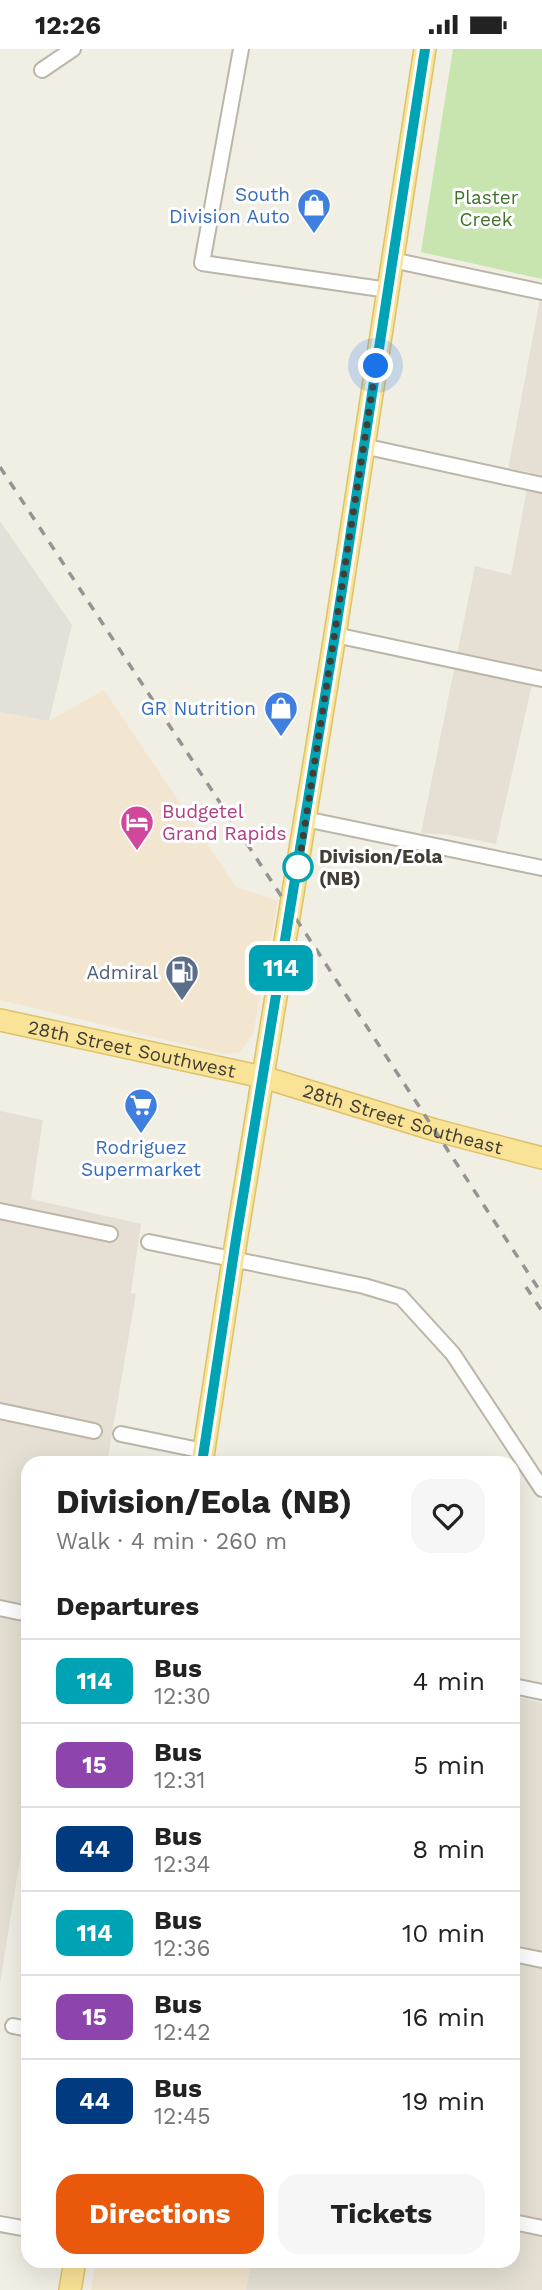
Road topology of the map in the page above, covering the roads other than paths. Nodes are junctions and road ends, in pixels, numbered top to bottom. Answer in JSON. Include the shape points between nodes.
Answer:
{"nodes":[{"id":1,"x":73,"y":49,"type":"edge"},
{"id":2,"x":241,"y":49,"type":"edge"},
{"id":3,"x":425,"y":49,"type":"edge"},
{"id":4,"x":42,"y":70,"type":"dead end"},
{"id":5,"x":392,"y":260,"type":"junction"},
{"id":6,"x":388,"y":290,"type":"junction"},
{"id":7,"x":542,"y":292,"type":"edge"},
{"id":8,"x":363,"y":446,"type":"junction"},
{"id":9,"x":542,"y":485,"type":"edge"},
{"id":10,"x":335,"y":635,"type":"junction"},
{"id":11,"x":542,"y":679,"type":"edge"},
{"id":12,"x":305,"y":820,"type":"junction"},
{"id":13,"x":542,"y":868,"type":"edge"},
{"id":14,"x":0,"y":1020,"type":"edge"},
{"id":15,"x":263,"y":1077,"type":"junction"},
{"id":16,"x":542,"y":1158,"type":"edge"},
{"id":17,"x":0,"y":1211,"type":"edge"},
{"id":18,"x":110,"y":1234,"type":"dead end"},
{"id":19,"x":149,"y":1242,"type":"dead end"},
{"id":20,"x":233,"y":1260,"type":"junction"},
{"id":21,"x":0,"y":1411,"type":"edge"},
{"id":22,"x":94,"y":1431,"type":"dead end"},
{"id":23,"x":121,"y":1434,"type":"dead end"},
{"id":24,"x":199,"y":1456,"type":"edge"},
{"id":25,"x":203,"y":1456,"type":"edge"},
{"id":26,"x":542,"y":1489,"type":"edge"},
{"id":27,"x":0,"y":1608,"type":"edge"},
{"id":28,"x":21,"y":1612,"type":"edge"},
{"id":29,"x":520,"y":1687,"type":"edge"},
{"id":30,"x":542,"y":1692,"type":"edge"},
{"id":31,"x":520,"y":1955,"type":"edge"},
{"id":32,"x":542,"y":1960,"type":"edge"},
{"id":33,"x":520,"y":2223,"type":"edge"},
{"id":34,"x":0,"y":2224,"type":"edge"},
{"id":35,"x":21,"y":2228,"type":"edge"},
{"id":36,"x":542,"y":2228,"type":"edge"},
{"id":37,"x":74,"y":2268,"type":"edge"},
{"id":38,"x":70,"y":2290,"type":"edge"}],
"edges":[{"from":1,"to":4,"type":"street"},
{"from":2,"to":6,"type":"street","via":[[202,264]]},
{"from":3,"to":5,"type":"main road"},
{"from":5,"to":6,"type":"main road"},
{"from":5,"to":7,"type":"street"},
{"from":6,"to":8,"type":"main road"},
{"from":8,"to":9,"type":"street"},
{"from":8,"to":10,"type":"main road"},
{"from":10,"to":11,"type":"street"},
{"from":10,"to":12,"type":"main road"},
{"from":12,"to":13,"type":"street"},
{"from":12,"to":15,"type":"main road"},
{"from":14,"to":15,"type":"main road","name":"28th Street Southwest"},
{"from":15,"to":16,"type":"main road","name":"28th Street Southeast"},
{"from":15,"to":20,"type":"main road"},
{"from":17,"to":18,"type":"street"},
{"from":19,"to":20,"type":"street"},
{"from":20,"to":25,"type":"main road"},
{"from":20,"to":26,"type":"street","via":[[401,1297],[453,1354]]},
{"from":21,"to":22,"type":"street"},
{"from":23,"to":24,"type":"street"},
{"from":27,"to":28,"type":"street"},
{"from":29,"to":30,"type":"street"},
{"from":31,"to":32,"type":"street"},
{"from":33,"to":36,"type":"street"},
{"from":34,"to":35,"type":"street"},
{"from":37,"to":38,"type":"main road"}]}
